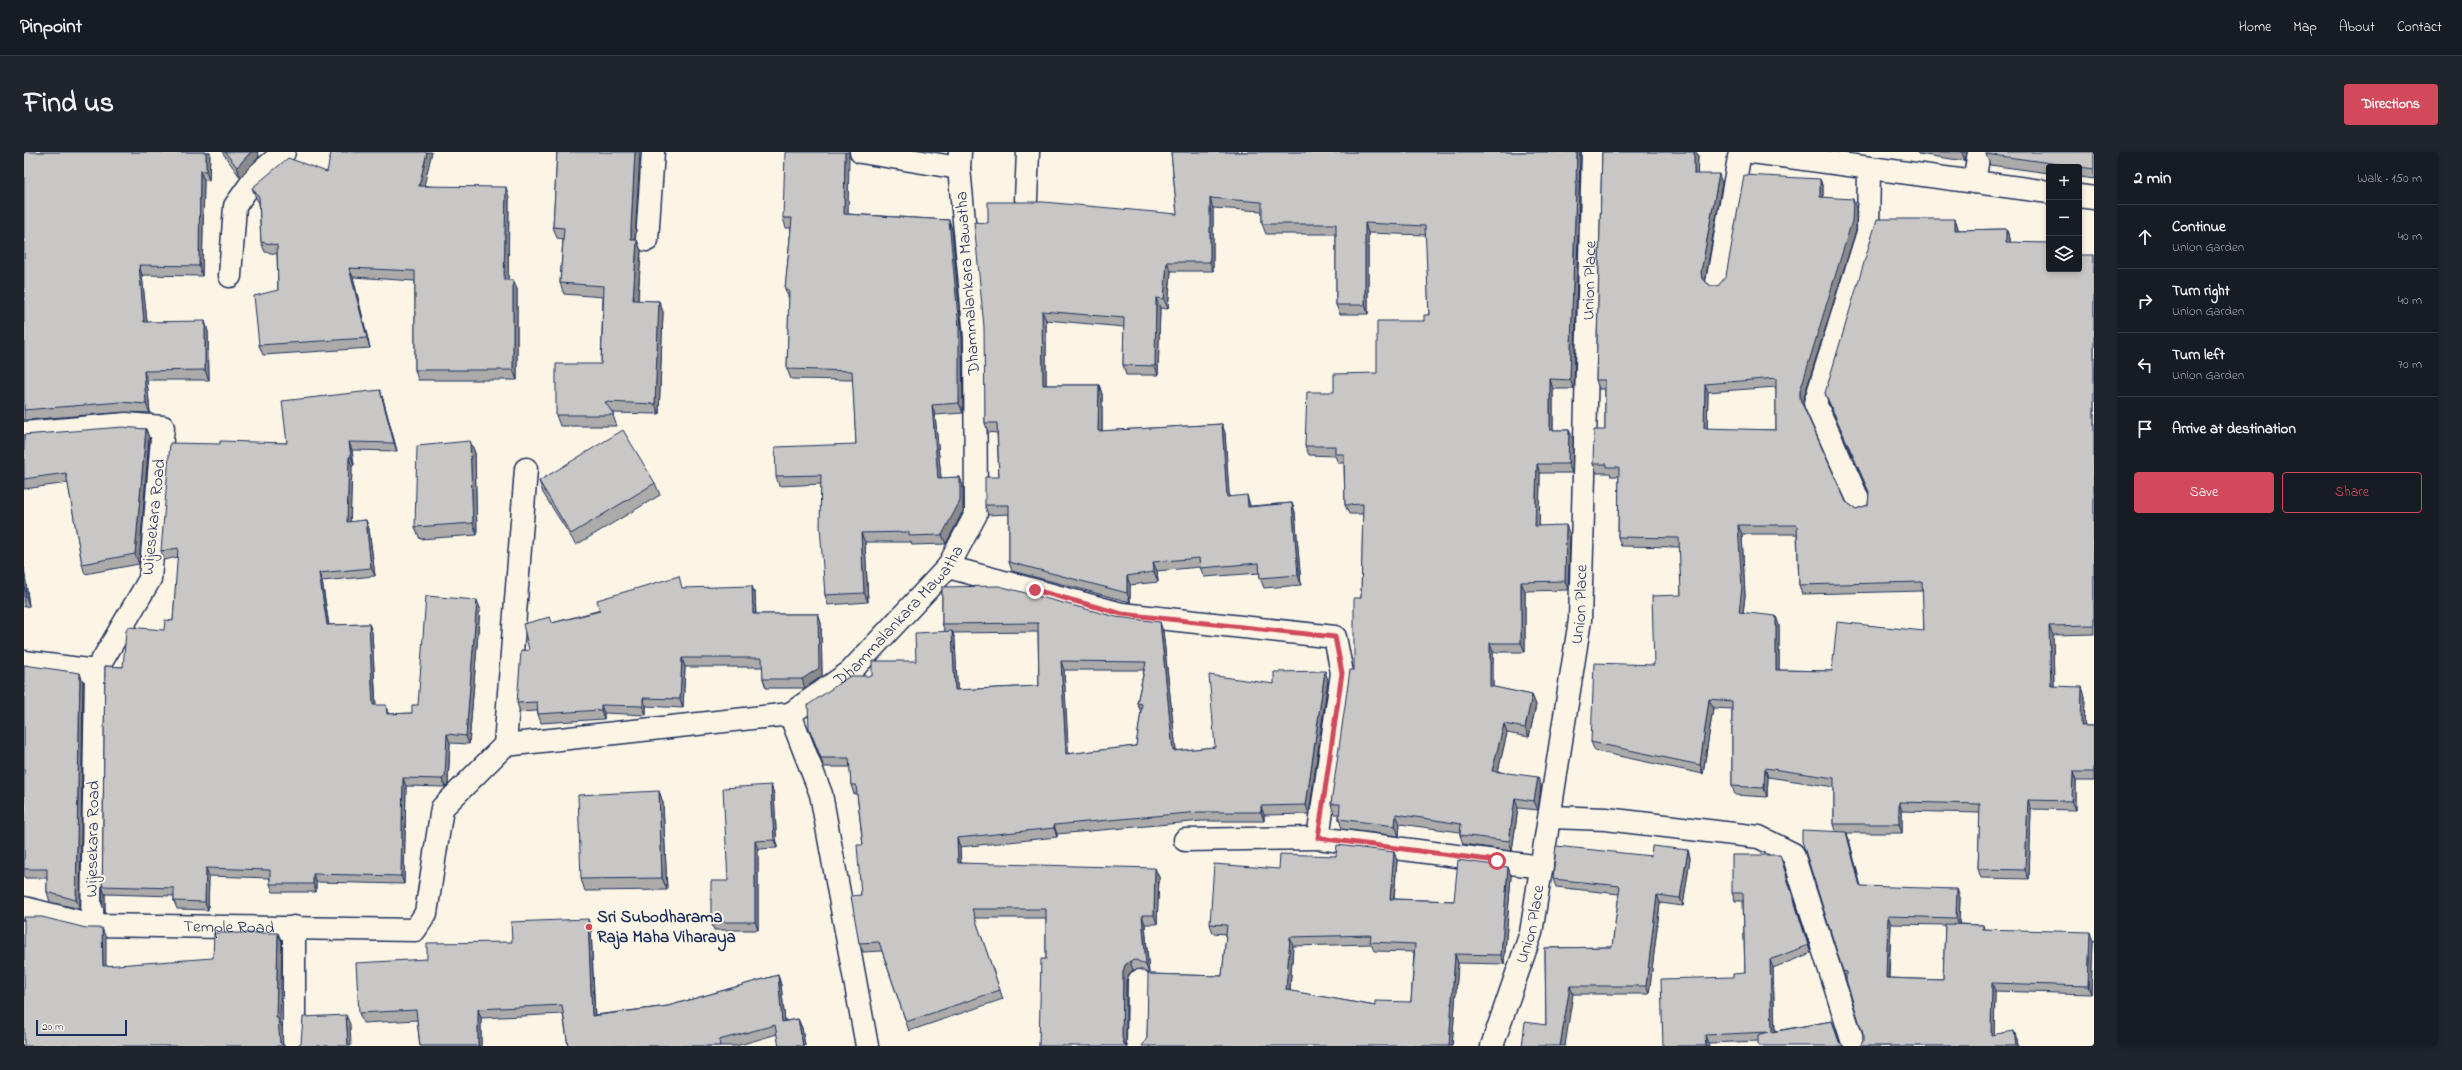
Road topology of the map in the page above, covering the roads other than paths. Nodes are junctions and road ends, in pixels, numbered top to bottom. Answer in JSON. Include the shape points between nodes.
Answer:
{"nodes":[{"id":1,"x":284,"y":152,"type":"edge"},
{"id":2,"x":653,"y":152,"type":"edge"},
{"id":3,"x":861,"y":152,"type":"edge"},
{"id":4,"x":1028,"y":152,"type":"edge"},
{"id":5,"x":1593,"y":152,"type":"edge"},
{"id":6,"x":1740,"y":152,"type":"edge"},
{"id":7,"x":1752,"y":152,"type":"edge"},
{"id":8,"x":1979,"y":152,"type":"edge"},
{"id":9,"x":959,"y":160,"type":"edge"},
{"id":10,"x":1870,"y":169,"type":"junction"},
{"id":11,"x":1974,"y":182,"type":"junction"},
{"id":12,"x":2046,"y":192,"type":"edge"},
{"id":13,"x":2082,"y":196,"type":"edge"},
{"id":14,"x":2094,"y":198,"type":"edge"},
{"id":15,"x":1026,"y":199,"type":"dead end"},
{"id":16,"x":646,"y":240,"type":"dead end"},
{"id":17,"x":230,"y":276,"type":"dead end"},
{"id":18,"x":1717,"y":283,"type":"dead end"},
{"id":19,"x":24,"y":433,"type":"edge"},
{"id":20,"x":526,"y":469,"type":"dead end"},
{"id":21,"x":1861,"y":506,"type":"edge"},
{"id":22,"x":948,"y":567,"type":"junction"},
{"id":23,"x":24,"y":662,"type":"edge"},
{"id":24,"x":96,"y":671,"type":"junction"},
{"id":25,"x":790,"y":714,"type":"junction"},
{"id":26,"x":505,"y":745,"type":"junction"},
{"id":27,"x":1550,"y":817,"type":"junction"},
{"id":28,"x":1318,"y":838,"type":"junction"},
{"id":29,"x":1185,"y":840,"type":"dead end"},
{"id":30,"x":1542,"y":868,"type":"junction"},
{"id":31,"x":24,"y":908,"type":"edge"},
{"id":32,"x":92,"y":925,"type":"junction"},
{"id":33,"x":294,"y":927,"type":"junction"},
{"id":34,"x":1139,"y":981,"type":"dead end"},
{"id":35,"x":294,"y":1046,"type":"edge"},
{"id":36,"x":867,"y":1046,"type":"edge"},
{"id":37,"x":1138,"y":1046,"type":"edge"},
{"id":38,"x":1492,"y":1046,"type":"edge"},
{"id":39,"x":1854,"y":1046,"type":"edge"}],
"edges":[{"from":1,"to":17,"type":"street","via":[[257,175],[236,206]]},
{"from":2,"to":16,"type":"street"},
{"from":3,"to":9,"type":"street"},
{"from":4,"to":15,"type":"street"},
{"from":5,"to":27,"type":"street","name":"Union Place","via":[[1580,620]]},
{"from":6,"to":18,"type":"street"},
{"from":7,"to":10,"type":"street"},
{"from":8,"to":11,"type":"street"},
{"from":9,"to":22,"type":"street","name":"Dhammalankara Mawatha","via":[[975,337],[976,514]]},
{"from":10,"to":11,"type":"street"},
{"from":10,"to":21,"type":"street","via":[[1868,232],[1815,403]]},
{"from":11,"to":12,"type":"street"},
{"from":13,"to":14,"type":"street"},
{"from":19,"to":24,"type":"street","name":"Wijesekara Road","via":[[126,424],[163,427],[150,579]]},
{"from":20,"to":26,"type":"street"},
{"from":22,"to":25,"type":"street","name":"Dhammalankara Mawatha","via":[[850,672]]},
{"from":22,"to":28,"type":"street","via":[[1122,614],[1335,637],[1342,673]]},
{"from":23,"to":24,"type":"street"},
{"from":24,"to":32,"type":"street","name":"Wijesekara Road"},
{"from":25,"to":26,"type":"street"},
{"from":25,"to":36,"type":"street","via":[[821,794]]},
{"from":26,"to":33,"type":"street","name":"Temple Road","via":[[442,808],[426,913],[416,930]]},
{"from":27,"to":30,"type":"street","name":"Union Place"},
{"from":27,"to":39,"type":"street","via":[[1606,819],[1759,837],[1793,854]]},
{"from":28,"to":29,"type":"street"},
{"from":28,"to":30,"type":"street"},
{"from":30,"to":38,"type":"street","name":"Union Place","via":[[1531,933]]},
{"from":31,"to":32,"type":"street","name":"Temple Road"},
{"from":32,"to":33,"type":"street","name":"Temple Road"},
{"from":33,"to":35,"type":"street"},
{"from":34,"to":37,"type":"street"}]}
